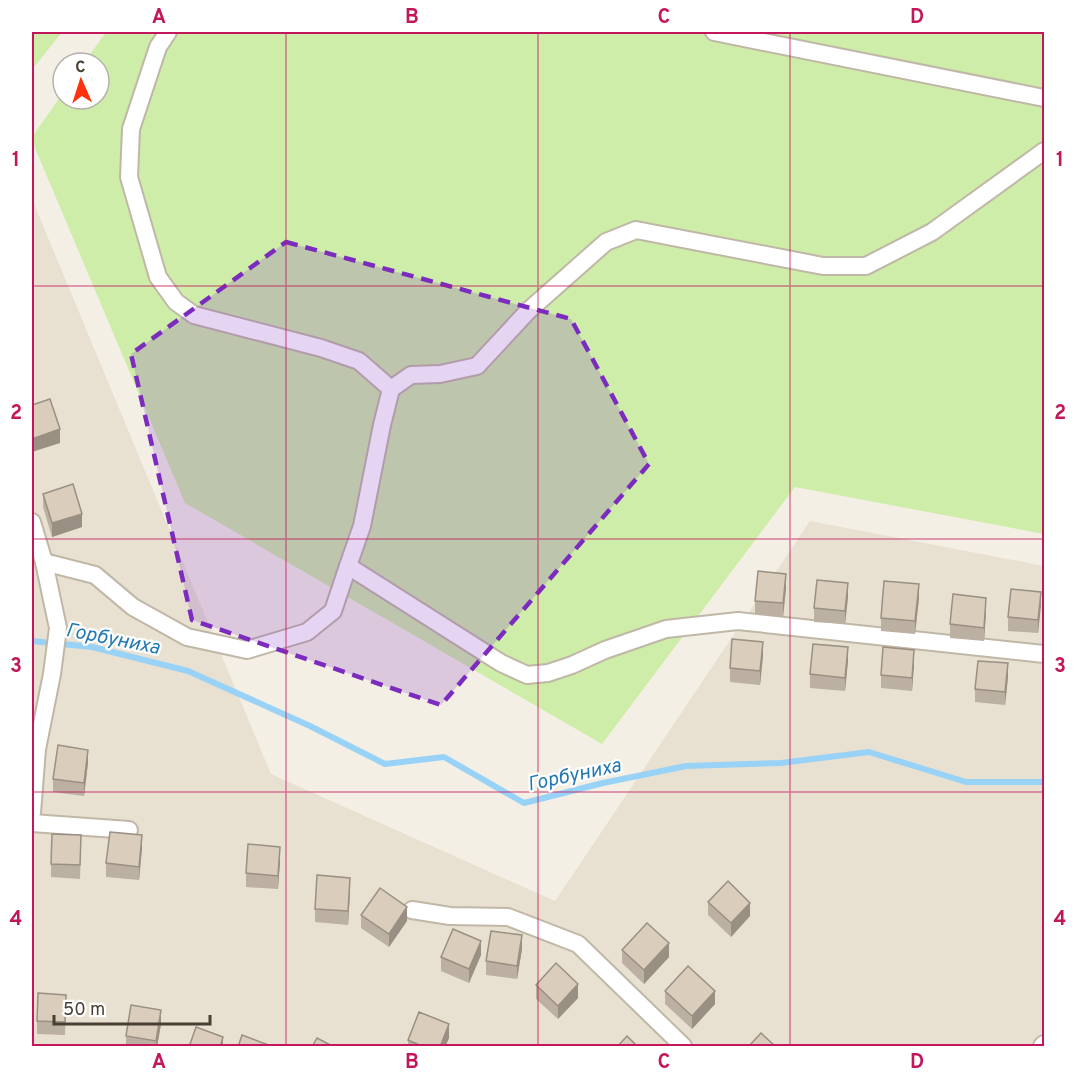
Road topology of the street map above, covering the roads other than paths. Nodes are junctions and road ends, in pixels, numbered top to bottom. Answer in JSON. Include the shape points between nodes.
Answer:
{"nodes":[{"id":1,"x":168,"y":32,"type":"edge"},
{"id":2,"x":714,"y":32,"type":"edge"},
{"id":3,"x":1044,"y":98,"type":"edge"},
{"id":4,"x":1044,"y":151,"type":"edge"},
{"id":5,"x":391,"y":389,"type":"junction"},
{"id":6,"x":32,"y":522,"type":"edge"},
{"id":7,"x":44,"y":562,"type":"junction"},
{"id":8,"x":348,"y":566,"type":"junction"},
{"id":9,"x":1044,"y":654,"type":"edge"},
{"id":10,"x":32,"y":813,"type":"edge"},
{"id":11,"x":32,"y":823,"type":"edge"},
{"id":12,"x":129,"y":830,"type":"dead end"},
{"id":13,"x":412,"y":910,"type":"dead end"},
{"id":14,"x":683,"y":1047,"type":"edge"}],
"edges":[{"from":1,"to":5,"type":"street","via":[[158,46],[130,138],[129,177],[158,277],[176,302],[194,315],[359,361]]},
{"from":2,"to":3,"type":"street"},
{"from":4,"to":5,"type":"street","via":[[932,232],[866,266],[823,266],[636,230],[606,242],[528,311],[477,366],[411,375]]},
{"from":5,"to":8,"type":"street","via":[[362,526]]},
{"from":6,"to":7,"type":"street"},
{"from":7,"to":8,"type":"street","via":[[95,575],[133,607],[187,637],[247,650],[307,632],[333,611]]},
{"from":7,"to":10,"type":"street","via":[[58,628],[37,749]]},
{"from":8,"to":9,"type":"street","via":[[526,675],[548,673],[666,629],[738,621]]},
{"from":11,"to":12,"type":"street"},
{"from":13,"to":14,"type":"street","via":[[450,916],[508,917],[578,944]]}]}
